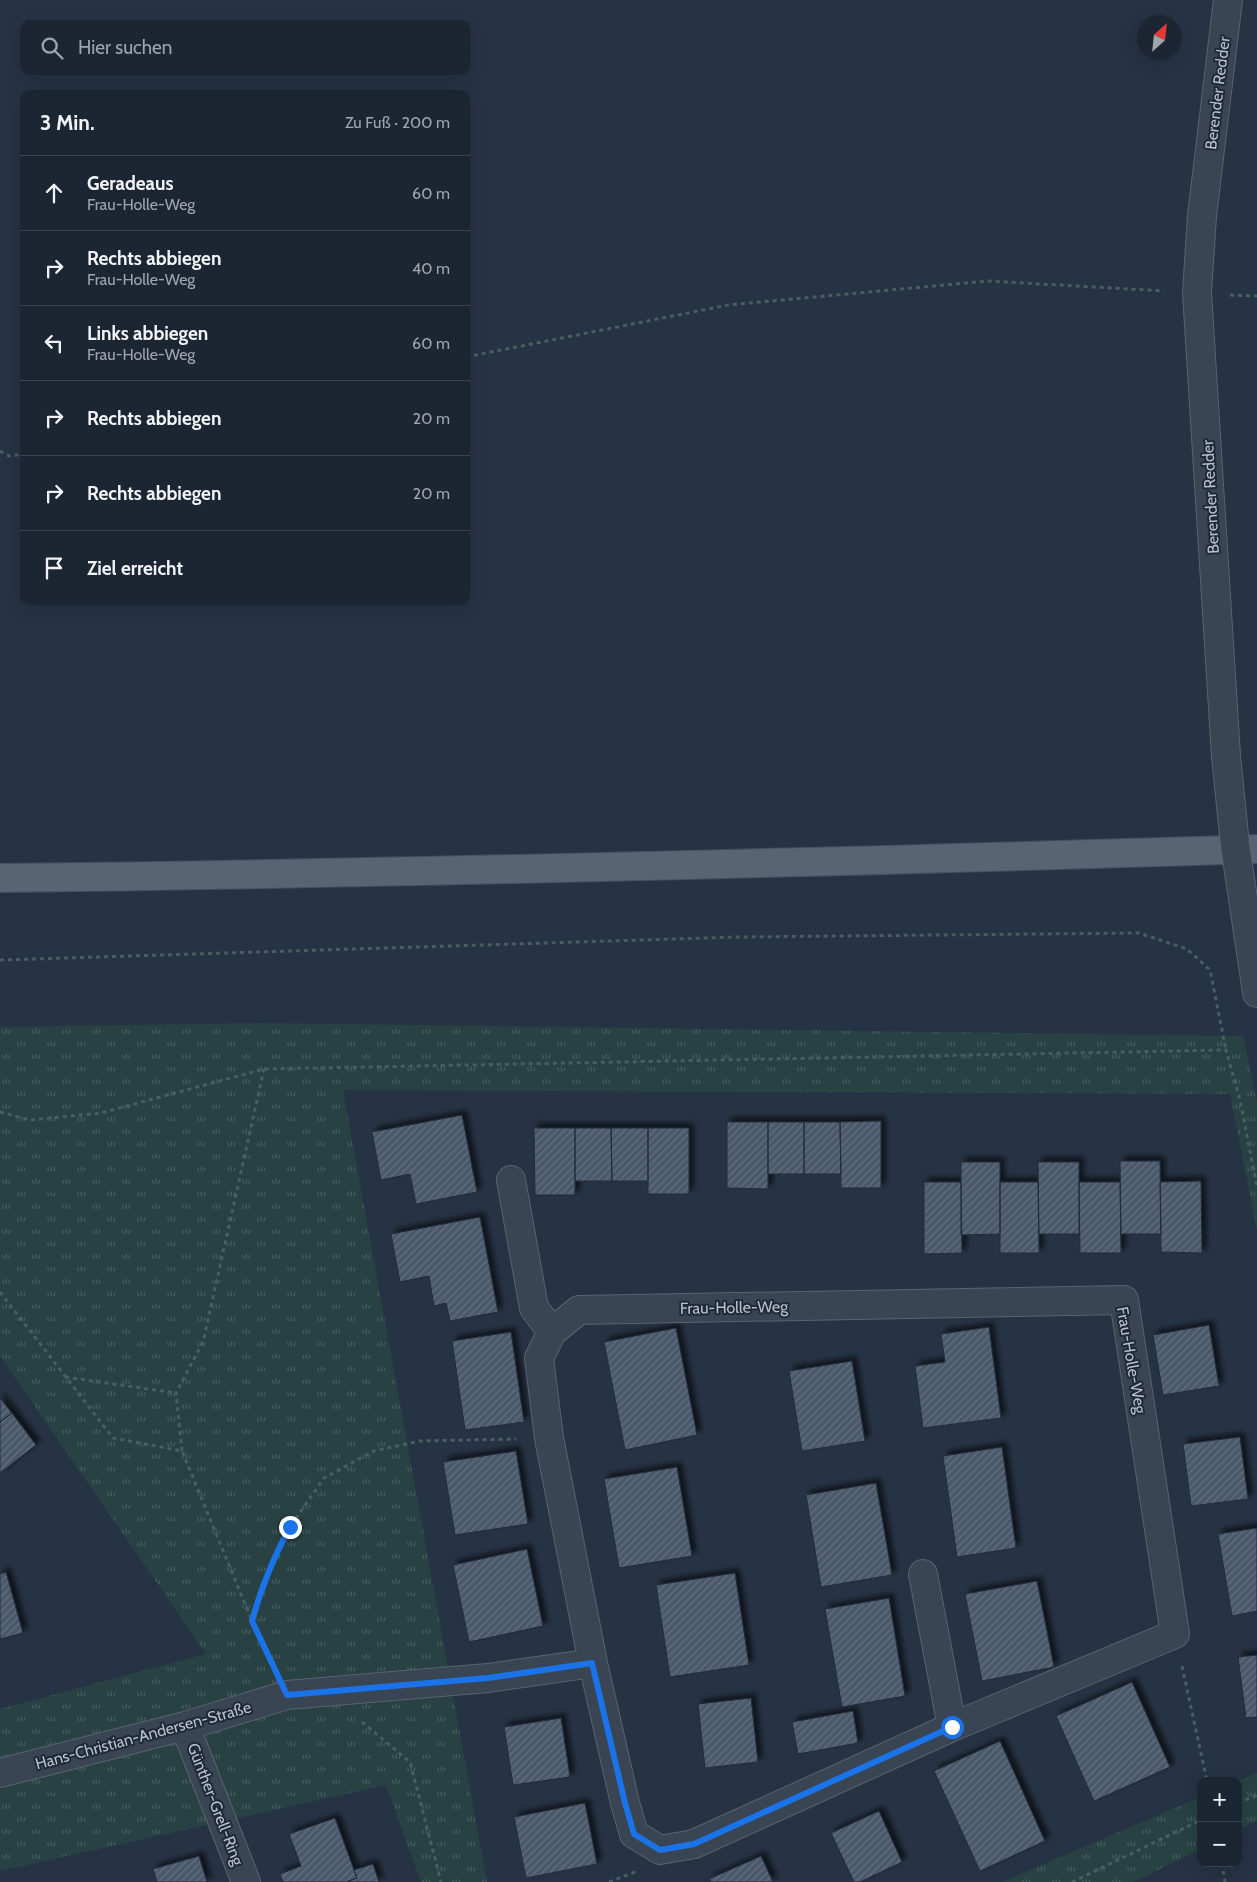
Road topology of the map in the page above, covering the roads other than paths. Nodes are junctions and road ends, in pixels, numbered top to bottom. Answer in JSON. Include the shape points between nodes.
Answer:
{"nodes":[{"id":1,"x":1228,"y":0,"type":"edge"},
{"id":2,"x":1257,"y":849,"type":"edge"},
{"id":3,"x":0,"y":878,"type":"edge"},
{"id":4,"x":1255,"y":982,"type":"edge"},
{"id":5,"x":511,"y":1180,"type":"dead end"},
{"id":6,"x":552,"y":1332,"type":"junction"},
{"id":7,"x":923,"y":1574,"type":"dead end"},
{"id":8,"x":592,"y":1663,"type":"junction"},
{"id":9,"x":186,"y":1726,"type":"junction"},
{"id":10,"x":952,"y":1727,"type":"junction"},
{"id":11,"x":0,"y":1773,"type":"edge"},
{"id":12,"x":246,"y":1882,"type":"edge"}],
"edges":[{"from":1,"to":4,"type":"street","name":"Berender Redder","bridge":true,"via":[[1202,216],[1197,293],[1226,756]]},
{"from":2,"to":3,"type":"main road","via":[[340,874]]},
{"from":5,"to":6,"type":"street","via":[[534,1308]]},
{"from":6,"to":8,"type":"street","name":"Frau-Holle-Weg","via":[[539,1358],[549,1438]]},
{"from":6,"to":10,"type":"street","name":"Frau-Holle-Weg","via":[[579,1310],[1124,1300],[1175,1634]]},
{"from":7,"to":10,"type":"street"},
{"from":8,"to":9,"type":"street","name":"Hans-Christian-Andersen-Straße","via":[[488,1678],[287,1695]]},
{"from":8,"to":10,"type":"street","name":"Frau-Holle-Weg","via":[[634,1834],[660,1850],[694,1844]]},
{"from":9,"to":11,"type":"street","name":"Hans-Christian-Andersen-Straße"},
{"from":9,"to":12,"type":"street","name":"Günther-Grell-Ring"}]}
